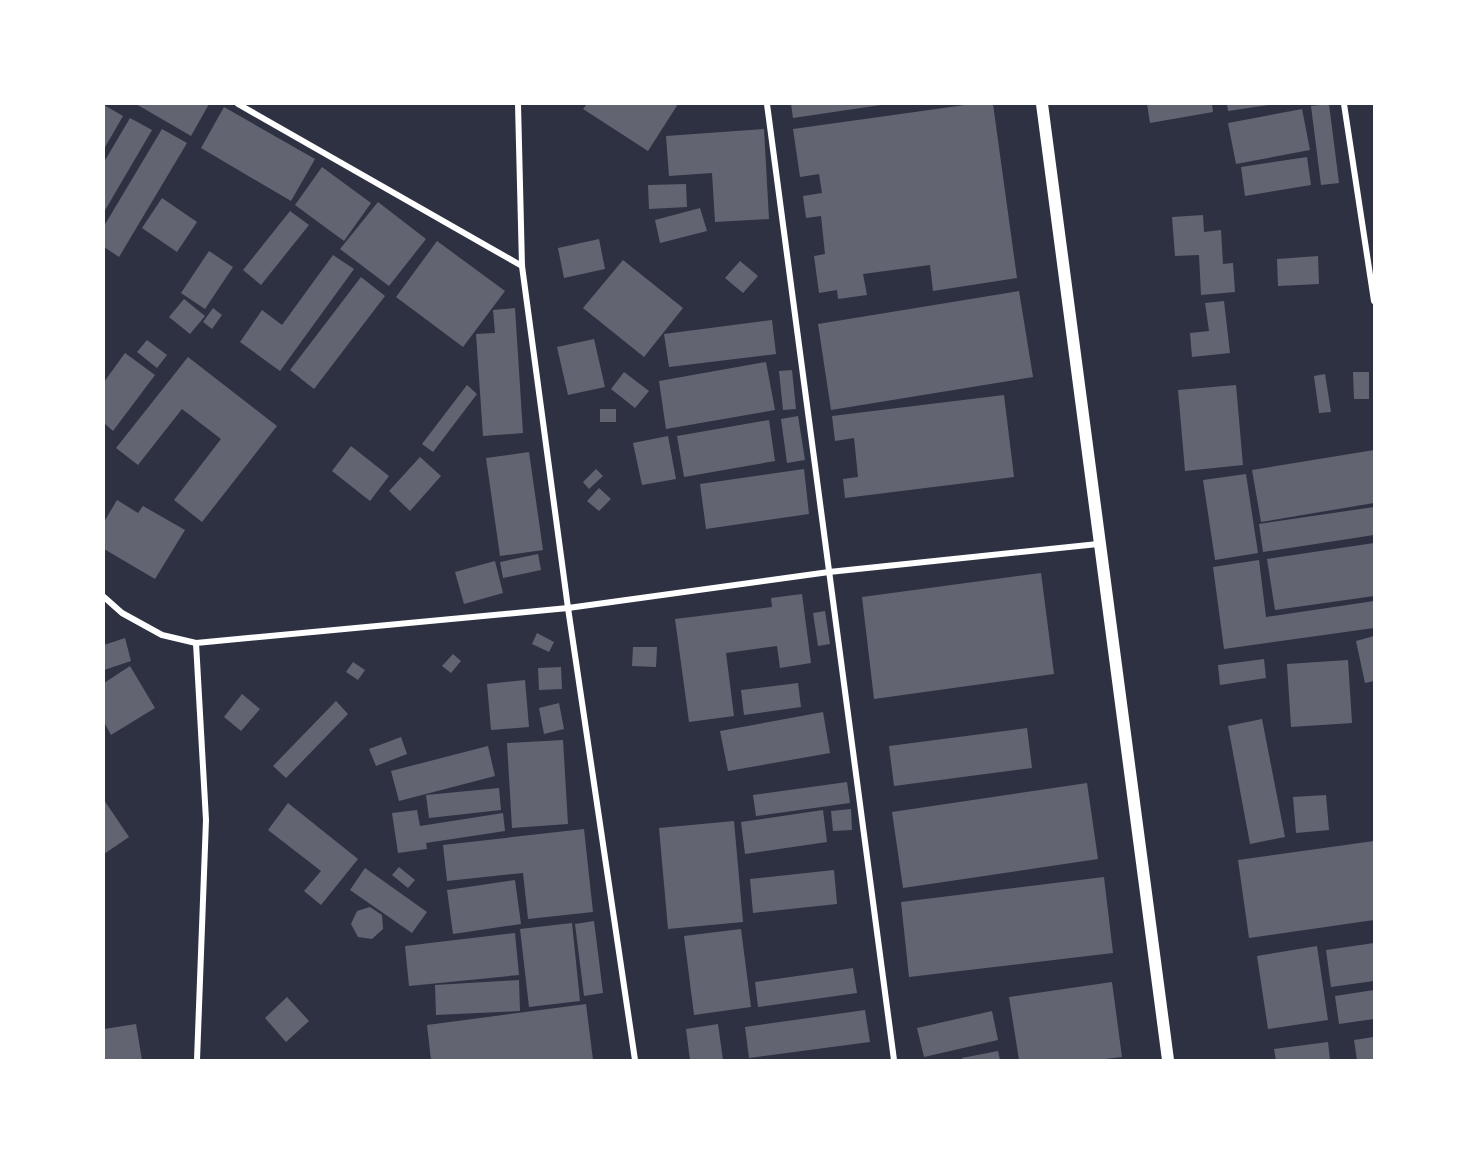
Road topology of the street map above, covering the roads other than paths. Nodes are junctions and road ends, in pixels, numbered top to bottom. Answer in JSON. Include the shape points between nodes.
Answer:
{"nodes":[{"id":1,"x":238,"y":104,"type":"edge"},
{"id":2,"x":518,"y":104,"type":"edge"},
{"id":3,"x":767,"y":104,"type":"edge"},
{"id":4,"x":1041,"y":104,"type":"edge"},
{"id":5,"x":1344,"y":104,"type":"edge"},
{"id":6,"x":522,"y":267,"type":"junction"},
{"id":7,"x":1374,"y":301,"type":"edge"},
{"id":8,"x":1098,"y":544,"type":"junction"},
{"id":9,"x":829,"y":572,"type":"junction"},
{"id":10,"x":104,"y":597,"type":"edge"},
{"id":11,"x":568,"y":608,"type":"junction"},
{"id":12,"x":196,"y":643,"type":"junction"},
{"id":13,"x":197,"y":1060,"type":"edge"},
{"id":14,"x":635,"y":1060,"type":"edge"},
{"id":15,"x":894,"y":1060,"type":"edge"},
{"id":16,"x":1168,"y":1060,"type":"edge"}],
"edges":[{"from":1,"to":6,"type":"street"},
{"from":2,"to":6,"type":"street"},
{"from":3,"to":9,"type":"street"},
{"from":4,"to":8,"type":"main road"},
{"from":5,"to":7,"type":"street"},
{"from":6,"to":11,"type":"street"},
{"from":8,"to":9,"type":"street"},
{"from":8,"to":16,"type":"main road"},
{"from":9,"to":11,"type":"street"},
{"from":9,"to":15,"type":"street"},
{"from":10,"to":12,"type":"street","via":[[122,613],[162,635]]},
{"from":11,"to":12,"type":"street"},
{"from":11,"to":14,"type":"street"},
{"from":12,"to":13,"type":"street","via":[[206,820]]}]}
